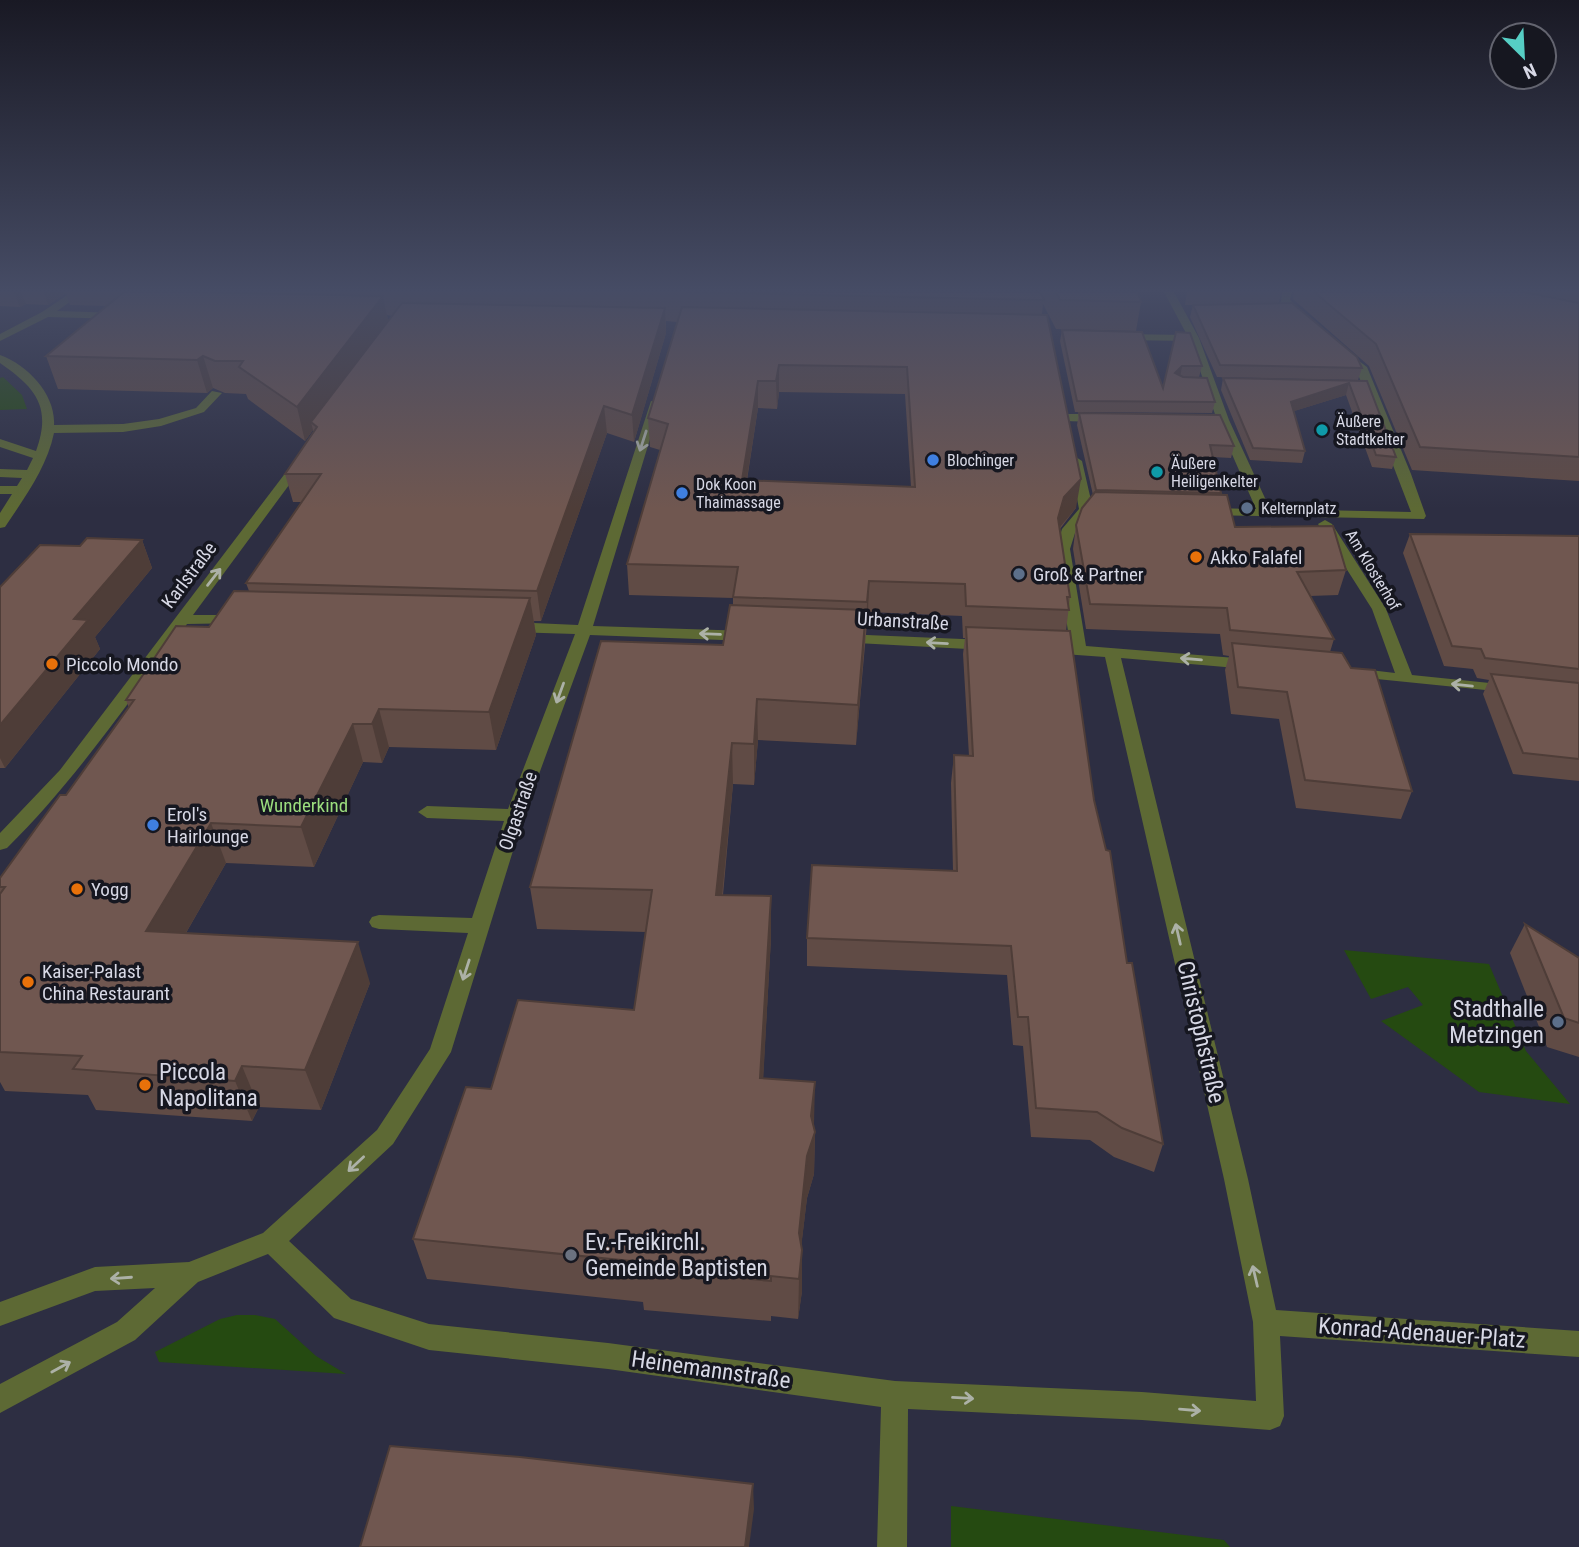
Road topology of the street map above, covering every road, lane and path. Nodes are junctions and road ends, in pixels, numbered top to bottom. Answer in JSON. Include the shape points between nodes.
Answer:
{"nodes":[{"id":1,"x":9,"y":364,"type":"edge"},
{"id":2,"x":1208,"y":364,"type":"edge"},
{"id":3,"x":1358,"y":364,"type":"edge"},
{"id":4,"x":1192,"y":384,"type":"edge"},
{"id":5,"x":1219,"y":384,"type":"junction"},
{"id":6,"x":216,"y":393,"type":"edge"},
{"id":7,"x":658,"y":393,"type":"edge"},
{"id":8,"x":1067,"y":417,"type":"edge"},
{"id":9,"x":1119,"y":419,"type":"edge"},
{"id":10,"x":49,"y":429,"type":"junction"},
{"id":11,"x":1072,"y":442,"type":"edge"},
{"id":12,"x":0,"y":443,"type":"edge"},
{"id":13,"x":306,"y":454,"type":"edge"},
{"id":14,"x":0,"y":456,"type":"edge"},
{"id":15,"x":41,"y":457,"type":"junction"},
{"id":16,"x":0,"y":473,"type":"edge"},
{"id":17,"x":32,"y":474,"type":"junction"},
{"id":18,"x":0,"y":490,"type":"edge"},
{"id":19,"x":22,"y":490,"type":"junction"},
{"id":20,"x":5,"y":508,"type":"edge"},
{"id":21,"x":1196,"y":511,"type":"edge"},
{"id":22,"x":1265,"y":513,"type":"junction"},
{"id":23,"x":1318,"y":513,"type":"junction"},
{"id":24,"x":0,"y":524,"type":"edge"},
{"id":25,"x":182,"y":619,"type":"junction"},
{"id":26,"x":250,"y":620,"type":"edge"},
{"id":27,"x":500,"y":626,"type":"edge"},
{"id":28,"x":584,"y":629,"type":"junction"},
{"id":29,"x":762,"y":636,"type":"edge"},
{"id":30,"x":826,"y":638,"type":"edge"},
{"id":31,"x":999,"y":646,"type":"edge"},
{"id":32,"x":1039,"y":648,"type":"edge"},
{"id":33,"x":1079,"y":650,"type":"junction"},
{"id":34,"x":1111,"y":652,"type":"junction"},
{"id":35,"x":1265,"y":666,"type":"edge"},
{"id":36,"x":1330,"y":671,"type":"edge"},
{"id":37,"x":1405,"y":678,"type":"junction"},
{"id":38,"x":1530,"y":692,"type":"edge"},
{"id":39,"x":427,"y":812,"type":"dead end"},
{"id":40,"x":515,"y":815,"type":"junction"},
{"id":41,"x":0,"y":844,"type":"edge"},
{"id":42,"x":379,"y":922,"type":"dead end"},
{"id":43,"x":480,"y":926,"type":"junction"},
{"id":44,"x":272,"y":1241,"type":"junction"},
{"id":45,"x":189,"y":1273,"type":"junction"},
{"id":46,"x":0,"y":1314,"type":"edge"},
{"id":47,"x":1266,"y":1322,"type":"junction"},
{"id":48,"x":1579,"y":1344,"type":"edge"},
{"id":49,"x":895,"y":1395,"type":"junction"},
{"id":50,"x":0,"y":1399,"type":"edge"},
{"id":51,"x":1270,"y":1416,"type":"joint"},
{"id":52,"x":892,"y":1547,"type":"edge"}],
"edges":[{"from":1,"to":10,"type":"street","via":[[35,382],[49,412]]},
{"from":2,"to":5,"type":"street"},
{"from":3,"to":23,"type":"street","name":"Am Klosterhof","via":[[1362,387],[1405,474],[1419,516]]},
{"from":4,"to":5,"type":"street"},
{"from":5,"to":22,"type":"street","via":[[1216,420]]},
{"from":6,"to":10,"type":"street","via":[[200,410],[161,422],[123,428]]},
{"from":7,"to":28,"type":"street","name":"Olgastraße","one_way":true},
{"from":8,"to":9,"type":"street"},
{"from":10,"to":15,"type":"street"},
{"from":11,"to":33,"type":"street","via":[[1093,509],[1069,529],[1063,549]]},
{"from":12,"to":15,"type":"street"},
{"from":25,"to":13,"type":"street","name":"Karlstraße","one_way":true},
{"from":14,"to":15,"type":"street"},
{"from":15,"to":17,"type":"street"},
{"from":16,"to":17,"type":"street"},
{"from":17,"to":19,"type":"street"},
{"from":18,"to":19,"type":"street"},
{"from":19,"to":20,"type":"street"},
{"from":20,"to":24,"type":"street"},
{"from":21,"to":22,"type":"street"},
{"from":22,"to":23,"type":"street"},
{"from":23,"to":37,"type":"street","name":"Am Klosterhof","via":[[1379,608]]},
{"from":25,"to":26,"type":"street"},
{"from":25,"to":41,"type":"street","name":"Karlstraße","via":[[66,774]]},
{"from":27,"to":28,"type":"street"},
{"from":29,"to":28,"type":"street","one_way":true},
{"from":28,"to":40,"type":"street","name":"Olgastraße","one_way":true},
{"from":31,"to":30,"type":"street","name":"Urbanstraße","one_way":true},
{"from":32,"to":33,"type":"street"},
{"from":33,"to":34,"type":"street"},
{"from":35,"to":34,"type":"street","one_way":true},
{"from":47,"to":34,"type":"street","name":"Christophstraße","one_way":true},
{"from":36,"to":37,"type":"street"},
{"from":38,"to":37,"type":"street","one_way":true},
{"from":39,"to":40,"type":"street"},
{"from":40,"to":43,"type":"street","name":"Olgastraße"},
{"from":42,"to":43,"type":"street"},
{"from":43,"to":44,"type":"street","name":"Olgastraße","one_way":true,"via":[[440,1052],[385,1137]]},
{"from":44,"to":45,"type":"street"},
{"from":44,"to":49,"type":"street","name":"Heinemannstraße","via":[[343,1309],[429,1337]]},
{"from":45,"to":46,"type":"street","one_way":true,"via":[[95,1279]]},
{"from":50,"to":45,"type":"street","one_way":true,"via":[[126,1331]]},
{"from":47,"to":48,"type":"street","name":"Konrad-Adenauer-Platz"},
{"from":47,"to":51,"type":"street","name":"Christophstraße"},
{"from":49,"to":51,"type":"street","name":"Heinemannstraße","one_way":true},
{"from":49,"to":52,"type":"street"}]}
